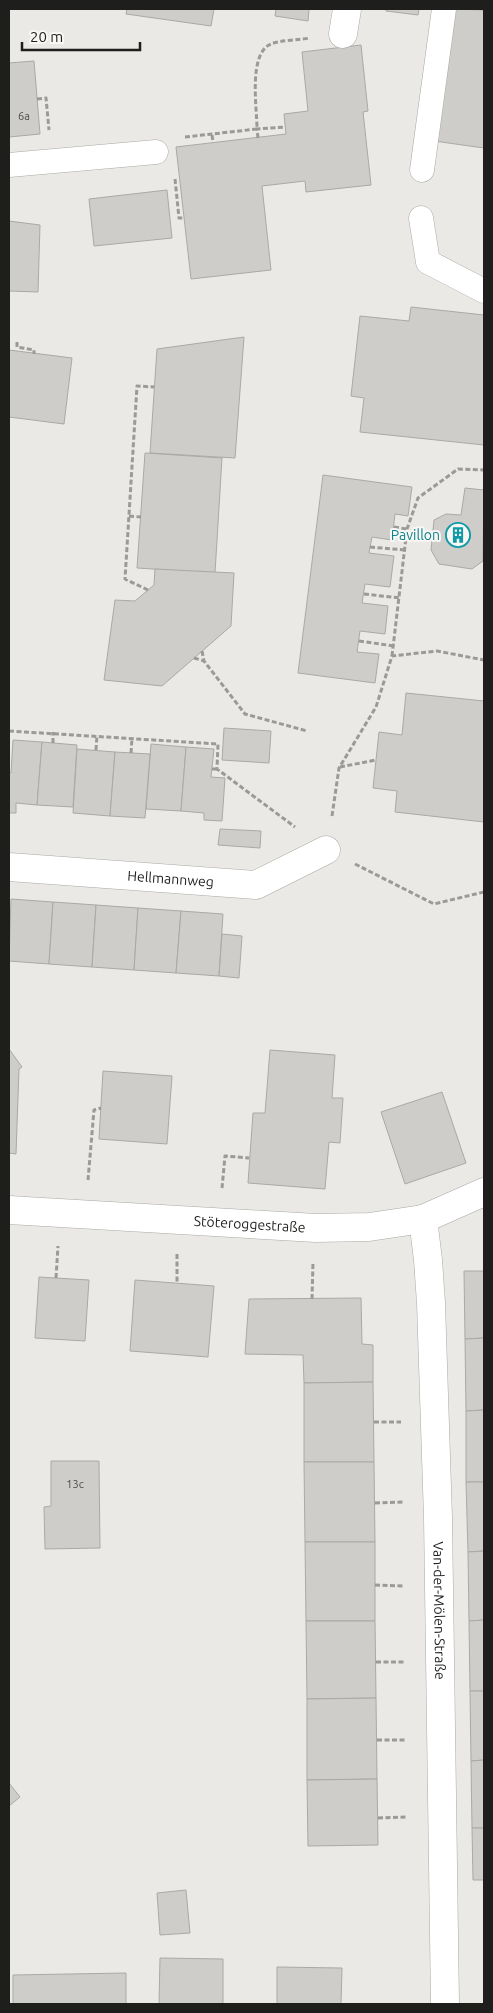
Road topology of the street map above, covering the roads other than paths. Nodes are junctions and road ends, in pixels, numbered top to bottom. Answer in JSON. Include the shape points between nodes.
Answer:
{"nodes":[{"id":1,"x":444,"y":9,"type":"edge"},
{"id":2,"x":156,"y":152,"type":"dead end"},
{"id":3,"x":9,"y":165,"type":"edge"},
{"id":4,"x":422,"y":170,"type":"dead end"},
{"id":5,"x":421,"y":218,"type":"dead end"},
{"id":6,"x":484,"y":291,"type":"edge"},
{"id":7,"x":326,"y":850,"type":"road end"},
{"id":8,"x":9,"y":867,"type":"edge"},
{"id":9,"x":484,"y":1192,"type":"edge"},
{"id":10,"x":9,"y":1210,"type":"edge"},
{"id":11,"x":423,"y":1219,"type":"junction"},
{"id":12,"x":445,"y":2004,"type":"edge"}],
"edges":[{"from":1,"to":4,"type":"lane"},
{"from":2,"to":3,"type":"lane"},
{"from":5,"to":6,"type":"lane","via":[[428,262]]},
{"from":7,"to":8,"type":"street","name":"Hellmannweg","via":[[256,885]]},
{"from":9,"to":11,"type":"street","name":"Stöteroggestraße"},
{"from":10,"to":11,"type":"street","name":"Stöteroggestraße","via":[[316,1228],[369,1227]]},
{"from":11,"to":12,"type":"street","name":"Van-der-Mölen-Straße","via":[[431,1303],[438,1518]]}]}
